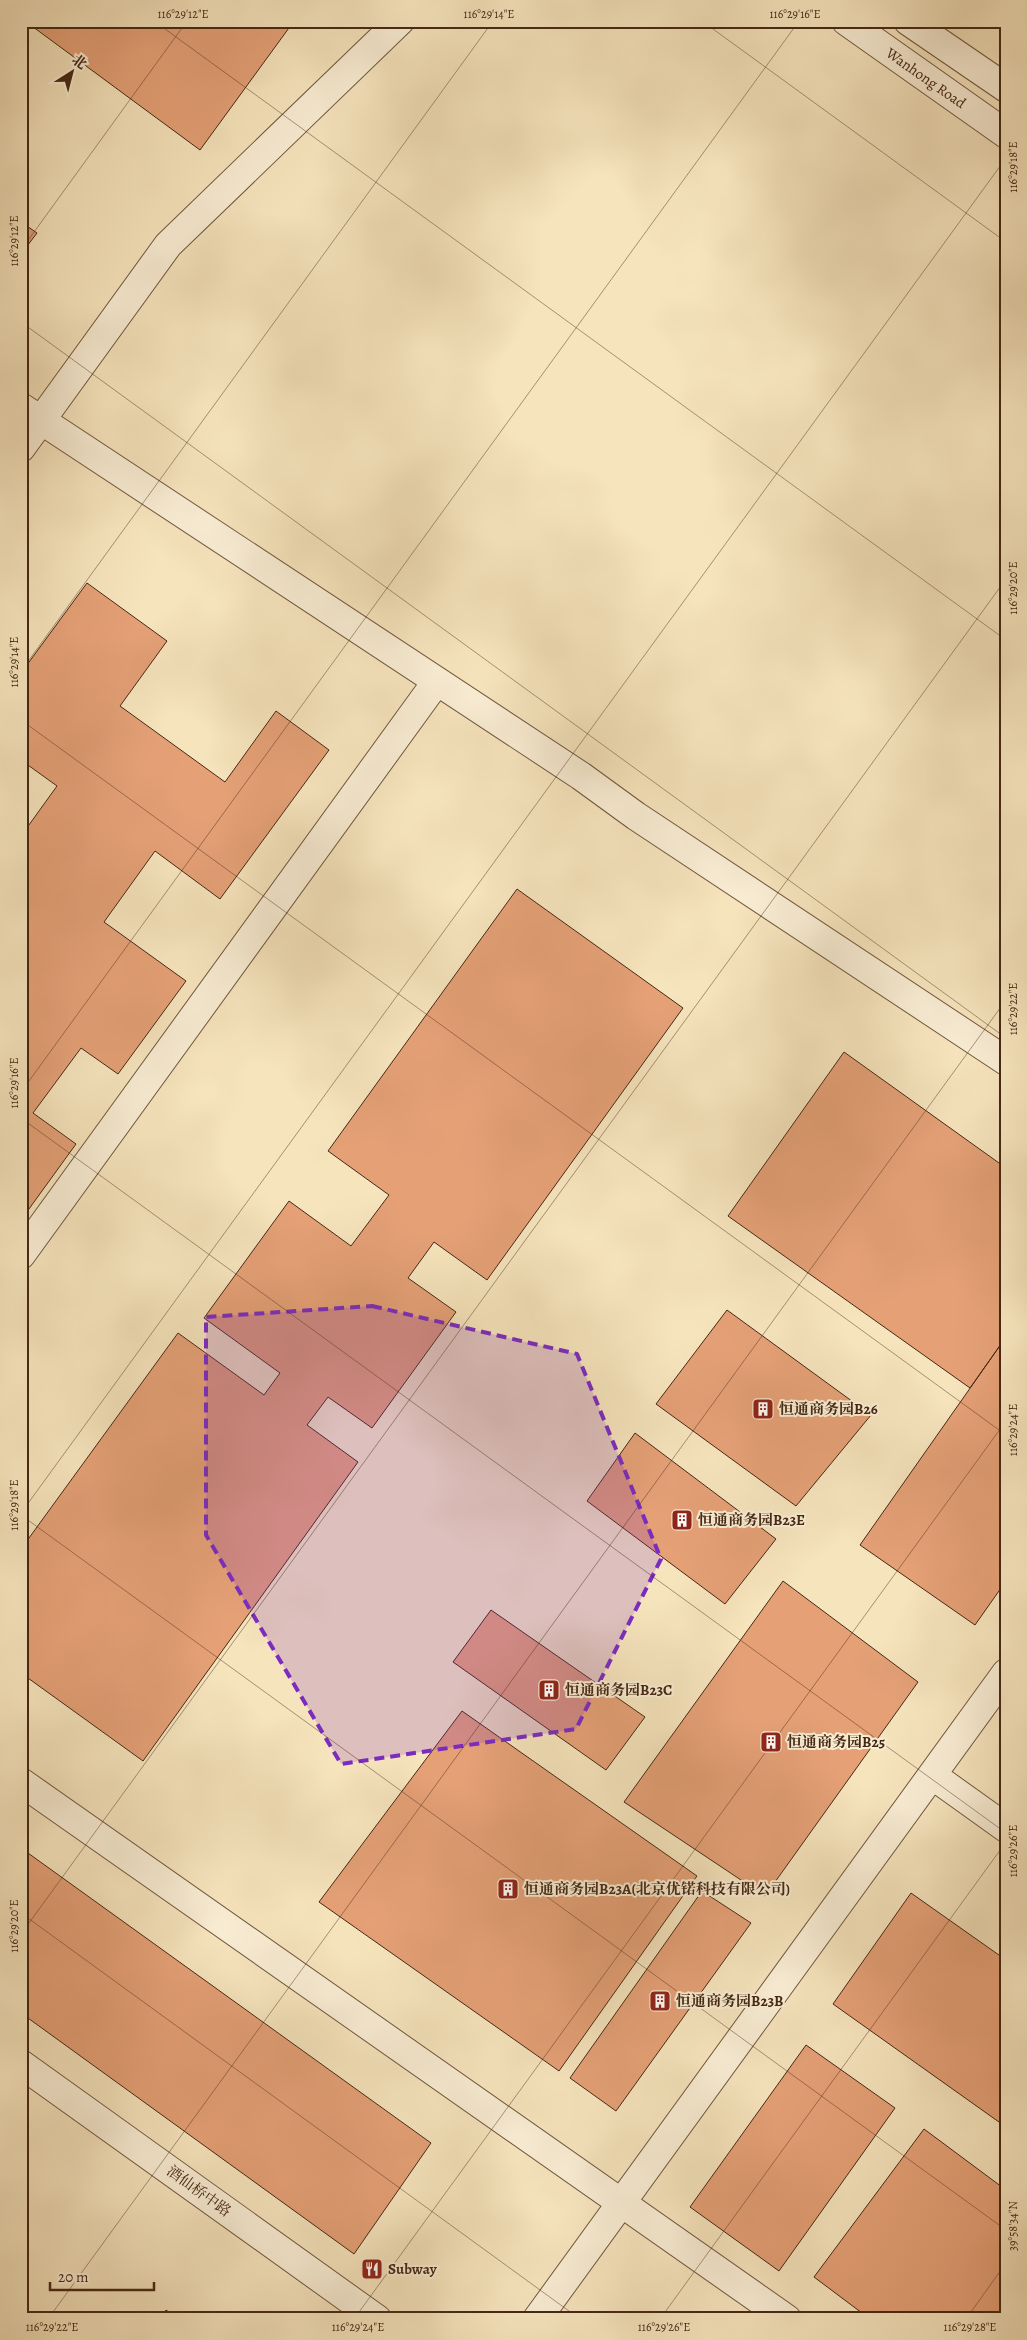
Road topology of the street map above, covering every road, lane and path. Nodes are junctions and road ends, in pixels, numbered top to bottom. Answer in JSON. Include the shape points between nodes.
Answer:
{"nodes":[{"id":1,"x":400,"y":21,"type":"edge"},
{"id":2,"x":846,"y":21,"type":"edge"},
{"id":3,"x":908,"y":21,"type":"edge"},
{"id":4,"x":941,"y":30,"type":"edge"},
{"id":5,"x":1006,"y":88,"type":"edge"},
{"id":6,"x":1006,"y":134,"type":"edge"},
{"id":7,"x":31,"y":413,"type":"edge"},
{"id":8,"x":21,"y":448,"type":"edge"},
{"id":9,"x":437,"y":681,"type":"junction"},
{"id":10,"x":1006,"y":1061,"type":"edge"},
{"id":11,"x":21,"y":1254,"type":"edge"},
{"id":12,"x":1006,"y":1673,"type":"edge"},
{"id":13,"x":932,"y":1775,"type":"junction"},
{"id":14,"x":21,"y":1782,"type":"edge"},
{"id":15,"x":1006,"y":1828,"type":"edge"},
{"id":16,"x":21,"y":2064,"type":"edge"},
{"id":17,"x":622,"y":2202,"type":"junction"},
{"id":18,"x":377,"y":2319,"type":"edge"},
{"id":19,"x":537,"y":2319,"type":"edge"},
{"id":20,"x":787,"y":2319,"type":"edge"}],
"edges":[{"from":1,"to":7,"type":"street","via":[[168,245]]},
{"from":2,"to":6,"type":"street","name":"Wanhong Road"},
{"from":3,"to":4,"type":"street"},
{"from":4,"to":5,"type":"street"},
{"from":7,"to":8,"type":"street"},
{"from":7,"to":9,"type":"street"},
{"from":9,"to":10,"type":"street"},
{"from":9,"to":11,"type":"street"},
{"from":12,"to":13,"type":"street"},
{"from":13,"to":15,"type":"street"},
{"from":13,"to":17,"type":"street"},
{"from":14,"to":17,"type":"street"},
{"from":16,"to":18,"type":"street","name":"酒仙桥中路"},
{"from":17,"to":19,"type":"street"},
{"from":17,"to":20,"type":"street"}]}
